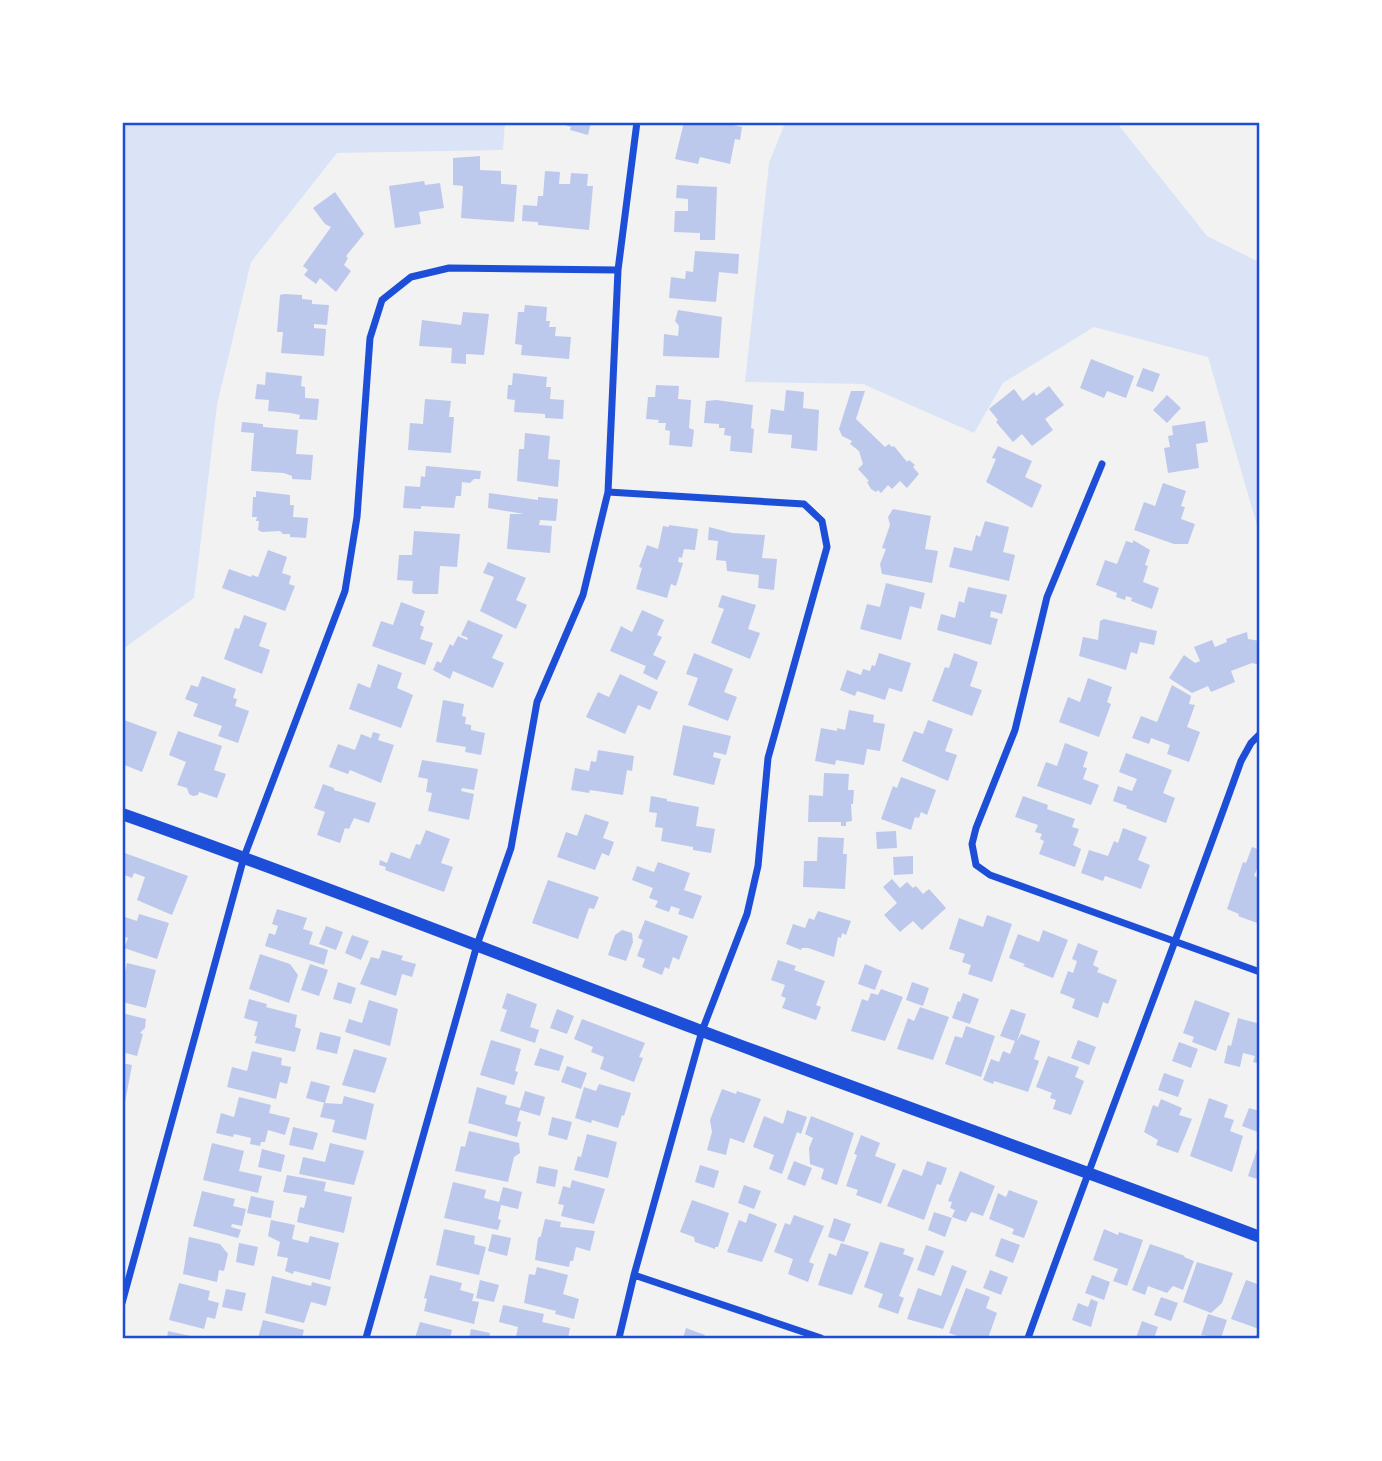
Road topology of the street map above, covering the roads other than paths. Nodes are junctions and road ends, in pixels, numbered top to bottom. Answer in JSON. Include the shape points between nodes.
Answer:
{"nodes":[{"id":1,"x":637,"y":122,"type":"edge"},
{"id":2,"x":618,"y":270,"type":"junction"},
{"id":3,"x":1101,"y":464,"type":"dead end"},
{"id":4,"x":608,"y":492,"type":"junction"},
{"id":5,"x":1259,"y":734,"type":"edge"},
{"id":6,"x":122,"y":814,"type":"edge"},
{"id":7,"x":244,"y":857,"type":"junction"},
{"id":8,"x":1177,"y":941,"type":"junction"},
{"id":9,"x":477,"y":946,"type":"junction"},
{"id":10,"x":1259,"y":972,"type":"edge"},
{"id":11,"x":702,"y":1031,"type":"junction"},
{"id":12,"x":1087,"y":1171,"type":"junction"},
{"id":13,"x":1259,"y":1237,"type":"edge"},
{"id":14,"x":634,"y":1275,"type":"junction"},
{"id":15,"x":122,"y":1303,"type":"edge"},
{"id":16,"x":366,"y":1339,"type":"edge"},
{"id":17,"x":619,"y":1339,"type":"edge"},
{"id":18,"x":821,"y":1339,"type":"edge"},
{"id":19,"x":1028,"y":1339,"type":"edge"}],
"edges":[{"from":1,"to":2,"type":"street"},
{"from":2,"to":4,"type":"street"},
{"from":2,"to":7,"type":"street","via":[[449,268],[411,277],[382,300],[370,338],[357,517],[345,591]]},
{"from":3,"to":8,"type":"street","via":[[1047,597],[1015,730],[972,844],[976,865],[990,875]]},
{"from":4,"to":9,"type":"street","via":[[583,595],[537,702],[510,848]]},
{"from":4,"to":11,"type":"street","via":[[804,504],[822,521],[827,547],[768,758],[758,866],[747,914]]},
{"from":5,"to":8,"type":"street","via":[[1241,761]]},
{"from":6,"to":7,"type":"street"},
{"from":7,"to":9,"type":"street"},
{"from":7,"to":15,"type":"street"},
{"from":8,"to":10,"type":"street"},
{"from":8,"to":12,"type":"street"},
{"from":9,"to":11,"type":"street"},
{"from":9,"to":16,"type":"street"},
{"from":11,"to":12,"type":"street"},
{"from":11,"to":14,"type":"street"},
{"from":12,"to":13,"type":"street"},
{"from":12,"to":19,"type":"street"},
{"from":14,"to":17,"type":"street"},
{"from":14,"to":18,"type":"street"}]}
